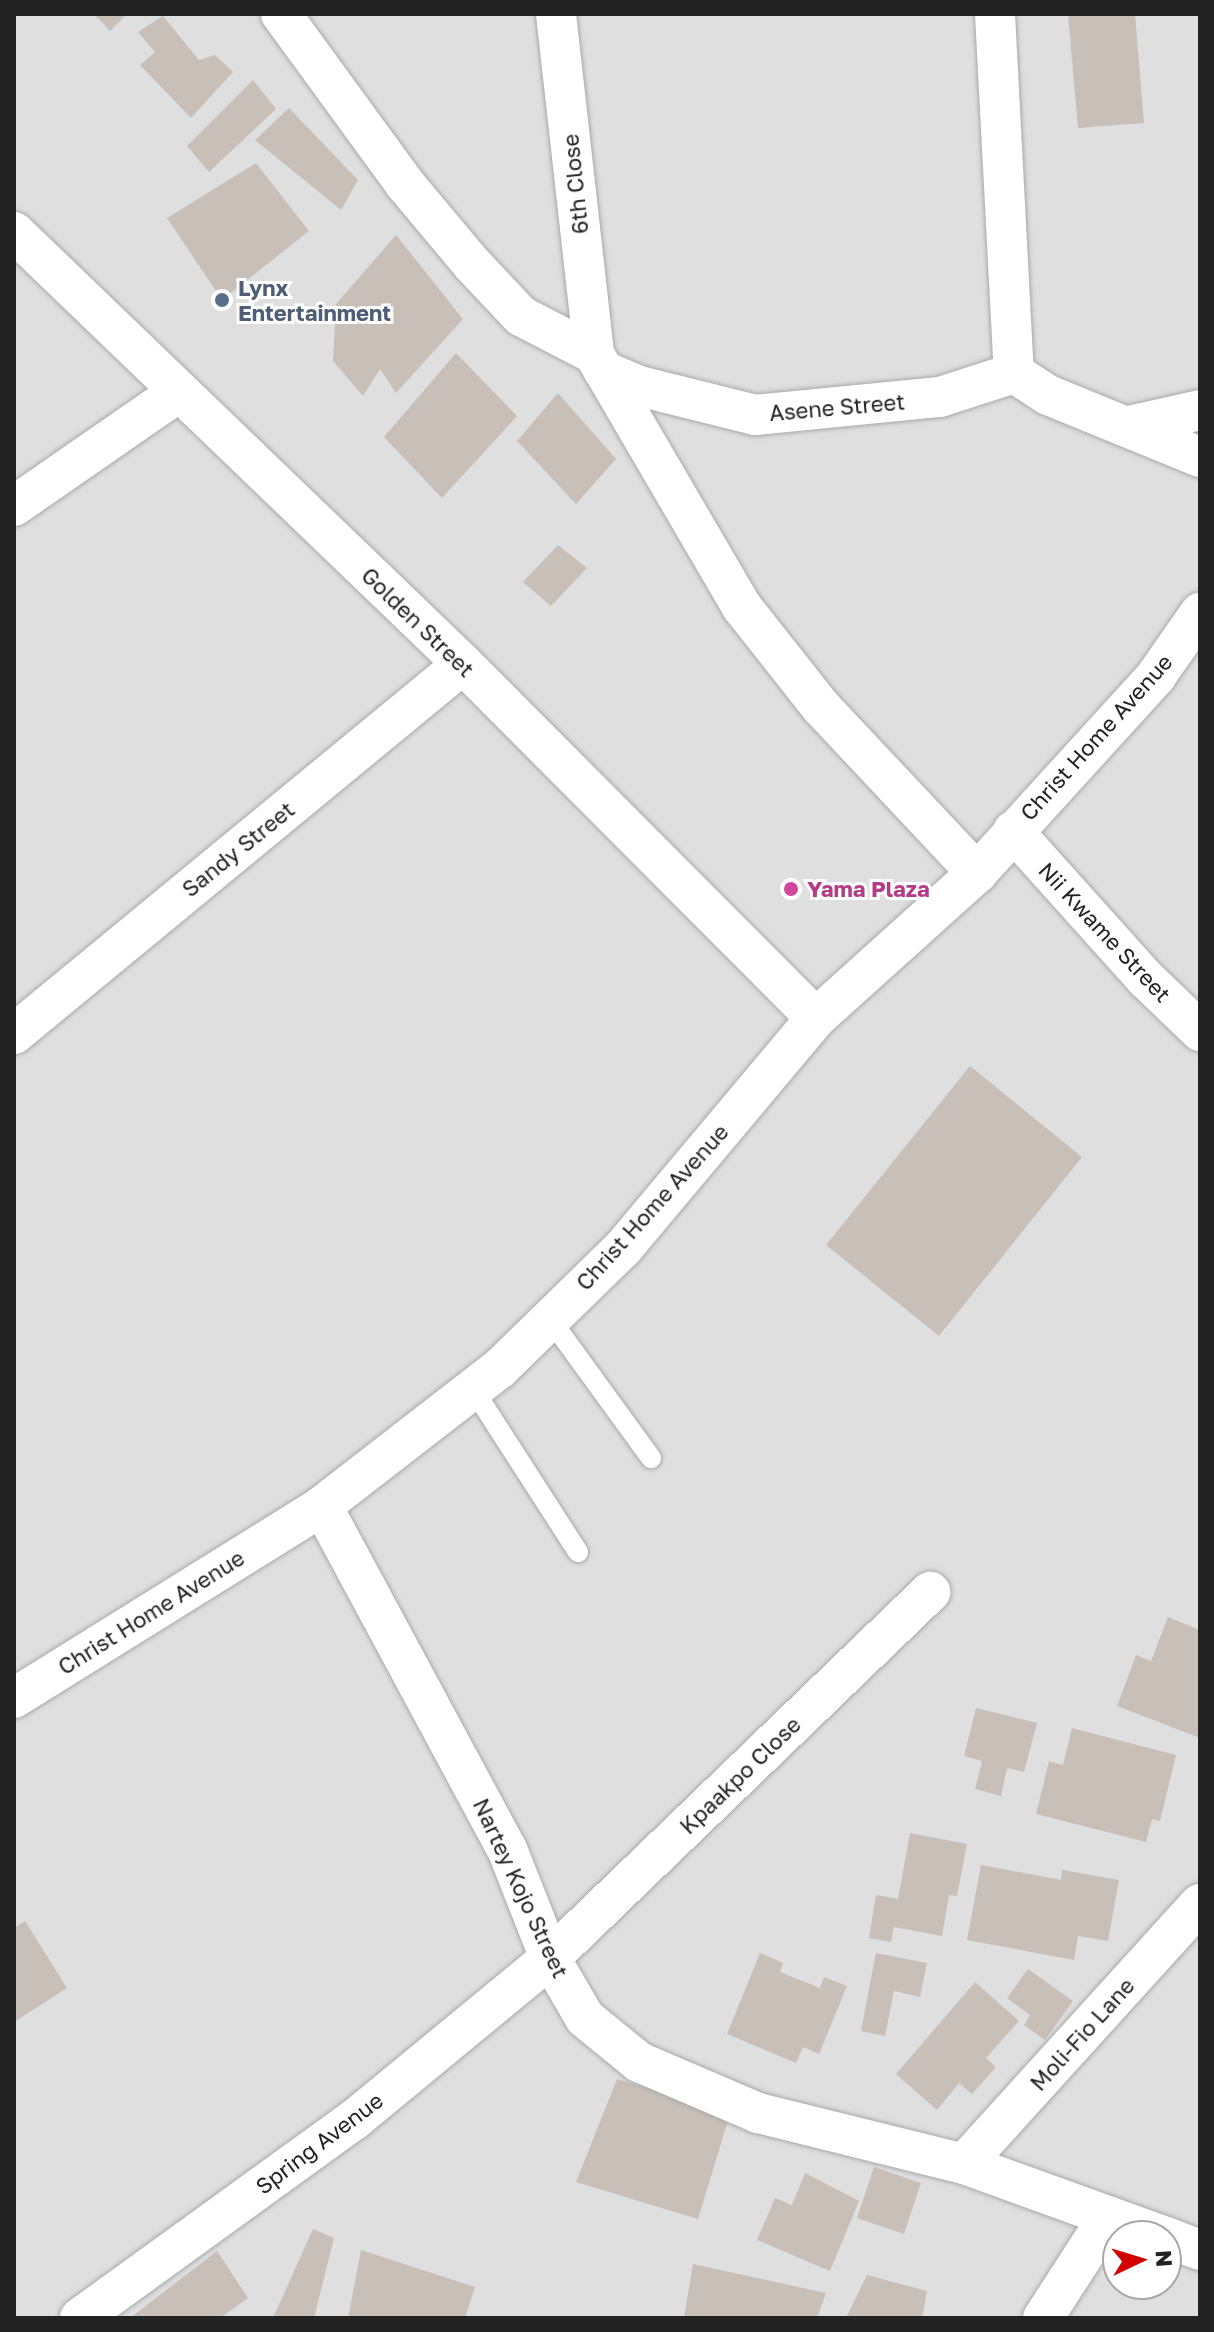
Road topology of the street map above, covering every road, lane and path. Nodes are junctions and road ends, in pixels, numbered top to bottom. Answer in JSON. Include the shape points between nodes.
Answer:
{"nodes":[{"id":1,"x":281,"y":14,"type":"edge"},
{"id":2,"x":556,"y":14,"type":"edge"},
{"id":3,"x":995,"y":14,"type":"edge"},
{"id":4,"x":14,"y":232,"type":"edge"},
{"id":5,"x":599,"y":363,"type":"junction"},
{"id":6,"x":1014,"y":373,"type":"junction"},
{"id":7,"x":177,"y":393,"type":"junction"},
{"id":8,"x":1200,"y":410,"type":"edge"},
{"id":9,"x":1129,"y":426,"type":"junction"},
{"id":10,"x":1200,"y":457,"type":"edge"},
{"id":11,"x":14,"y":506,"type":"edge"},
{"id":12,"x":1200,"y":613,"type":"edge"},
{"id":13,"x":463,"y":664,"type":"junction"},
{"id":14,"x":1013,"y":831,"type":"junction"},
{"id":15,"x":977,"y":873,"type":"junction"},
{"id":16,"x":816,"y":1018,"type":"junction"},
{"id":17,"x":1200,"y":1031,"type":"edge"},
{"id":18,"x":14,"y":1034,"type":"edge"},
{"id":19,"x":550,"y":1319,"type":"junction"},
{"id":20,"x":473,"y":1389,"type":"junction"},
{"id":21,"x":651,"y":1458,"type":"dead end"},
{"id":22,"x":322,"y":1506,"type":"junction"},
{"id":23,"x":578,"y":1552,"type":"dead end"},
{"id":24,"x":930,"y":1592,"type":"dead end"},
{"id":25,"x":14,"y":1698,"type":"edge"},
{"id":26,"x":1200,"y":1904,"type":"edge"},
{"id":27,"x":550,"y":1958,"type":"junction"},
{"id":28,"x":964,"y":2164,"type":"junction"},
{"id":29,"x":1109,"y":2216,"type":"junction"},
{"id":30,"x":1119,"y":2220,"type":"edge"},
{"id":31,"x":80,"y":2318,"type":"edge"},
{"id":32,"x":1043,"y":2318,"type":"edge"}],
"edges":[{"from":1,"to":5,"type":"street","name":"Asene Street","via":[[405,184],[521,316]]},
{"from":2,"to":5,"type":"street","name":"6th Close"},
{"from":3,"to":6,"type":"street"},
{"from":4,"to":7,"type":"street","name":"Golden Street"},
{"from":5,"to":6,"type":"street","name":"Asene Street","via":[[639,386],[755,415],[940,397]]},
{"from":5,"to":15,"type":"street","via":[[742,607],[821,707]]},
{"from":6,"to":9,"type":"street","via":[[1048,395]]},
{"from":7,"to":11,"type":"street"},
{"from":7,"to":13,"type":"street","name":"Golden Street"},
{"from":8,"to":9,"type":"street"},
{"from":9,"to":10,"type":"street"},
{"from":12,"to":14,"type":"street","name":"Christ Home Avenue","via":[[1156,676]]},
{"from":13,"to":16,"type":"street","name":"Golden Street"},
{"from":13,"to":18,"type":"street","name":"Sandy Street"},
{"from":14,"to":15,"type":"street","name":"Christ Home Avenue"},
{"from":14,"to":17,"type":"street","name":"Nii Kwame Street"},
{"from":15,"to":16,"type":"street","name":"Christ Home Avenue"},
{"from":16,"to":19,"type":"street","name":"Christ Home Avenue","via":[[623,1248]]},
{"from":19,"to":20,"type":"street","name":"Christ Home Avenue"},
{"from":19,"to":21,"type":"lane"},
{"from":20,"to":22,"type":"street","name":"Christ Home Avenue"},
{"from":20,"to":23,"type":"lane"},
{"from":22,"to":25,"type":"street","name":"Christ Home Avenue"},
{"from":22,"to":27,"type":"street","name":"Nartey Kojo Street","via":[[507,1849]]},
{"from":24,"to":27,"type":"street","name":"Kpaakpo Close"},
{"from":26,"to":28,"type":"street","name":"Moli-Fio Lane"},
{"from":27,"to":28,"type":"street","name":"Nartey Kojo Street","via":[[585,2018],[639,2062],[758,2113]]},
{"from":27,"to":31,"type":"street","name":"Spring Avenue","via":[[355,2119]]},
{"from":28,"to":29,"type":"street","name":"Nartey Kojo Street"},
{"from":29,"to":30,"type":"street","name":"Nartey Kojo Street"},
{"from":29,"to":32,"type":"street"}]}
